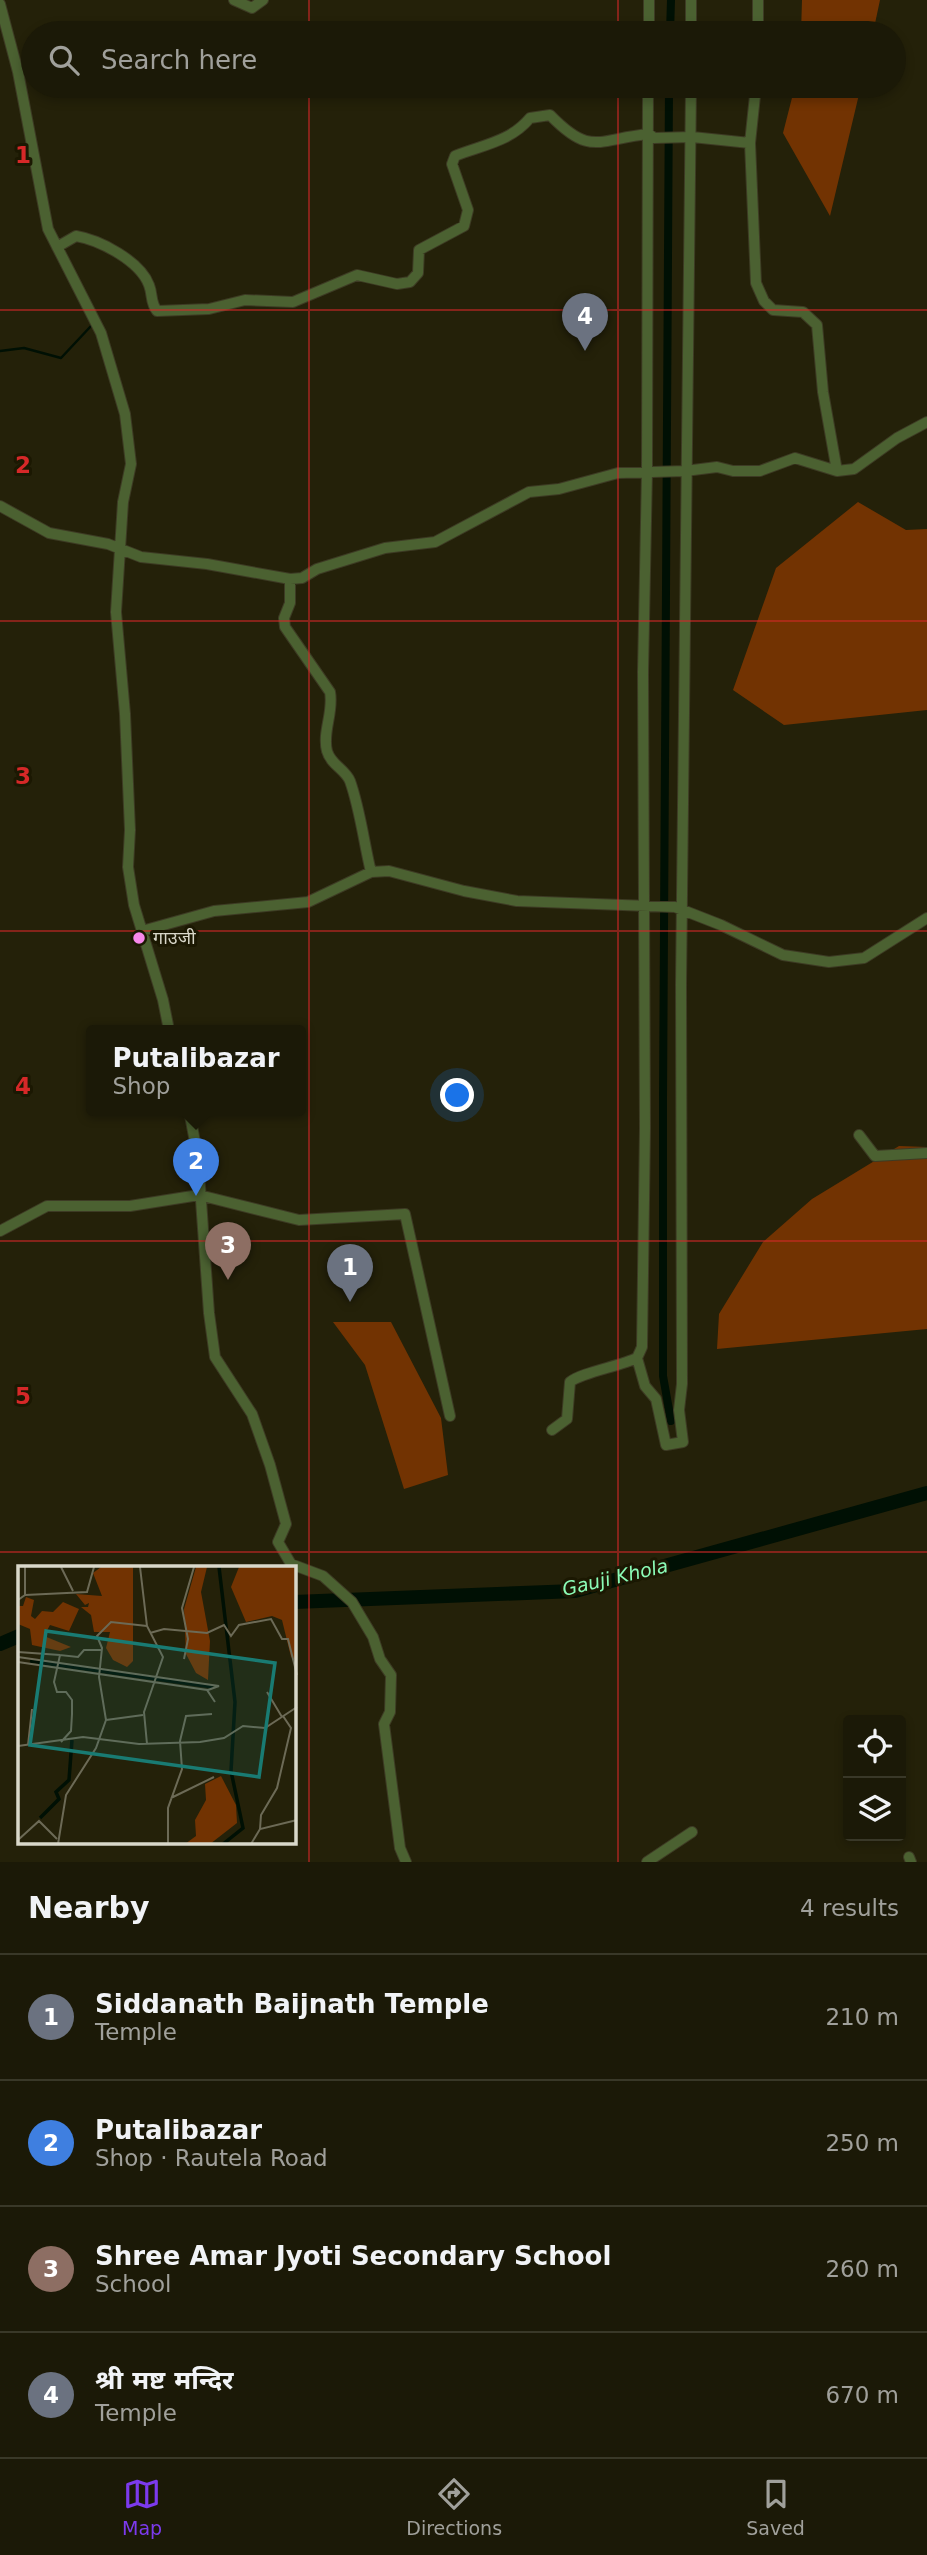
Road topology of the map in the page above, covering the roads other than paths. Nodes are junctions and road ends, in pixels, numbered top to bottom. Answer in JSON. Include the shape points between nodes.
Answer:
{"nodes":[{"id":1,"x":234,"y":0,"type":"edge"},
{"id":2,"x":263,"y":0,"type":"edge"},
{"id":3,"x":649,"y":0,"type":"edge"},
{"id":4,"x":691,"y":0,"type":"edge"},
{"id":5,"x":758,"y":0,"type":"edge"},
{"id":6,"x":0,"y":4,"type":"edge"},
{"id":7,"x":649,"y":21,"type":"edge"},
{"id":8,"x":691,"y":21,"type":"edge"},
{"id":9,"x":758,"y":21,"type":"edge"},
{"id":10,"x":21,"y":89,"type":"edge"},
{"id":11,"x":23,"y":98,"type":"edge"},
{"id":12,"x":649,"y":98,"type":"edge"},
{"id":13,"x":690,"y":98,"type":"edge"},
{"id":14,"x":755,"y":98,"type":"edge"},
{"id":15,"x":651,"y":136,"type":"junction"},
{"id":16,"x":688,"y":137,"type":"junction"},
{"id":17,"x":750,"y":143,"type":"junction"},
{"id":18,"x":57,"y":247,"type":"junction"},
{"id":19,"x":927,"y":422,"type":"edge"},
{"id":20,"x":650,"y":471,"type":"junction"},
{"id":21,"x":683,"y":471,"type":"junction"},
{"id":22,"x":837,"y":471,"type":"junction"},
{"id":23,"x":0,"y":506,"type":"edge"},
{"id":24,"x":118,"y":550,"type":"junction"},
{"id":25,"x":290,"y":579,"type":"junction"},
{"id":26,"x":371,"y":872,"type":"junction"},
{"id":27,"x":646,"y":906,"type":"junction"},
{"id":28,"x":679,"y":908,"type":"junction"},
{"id":29,"x":927,"y":918,"type":"edge"},
{"id":30,"x":142,"y":931,"type":"junction"},
{"id":31,"x":168,"y":1025,"type":"edge"},
{"id":32,"x":190,"y":1116,"type":"edge"},
{"id":33,"x":859,"y":1135,"type":"dead end"},
{"id":34,"x":927,"y":1153,"type":"edge"},
{"id":35,"x":199,"y":1195,"type":"junction"},
{"id":36,"x":0,"y":1231,"type":"edge"},
{"id":37,"x":637,"y":1358,"type":"junction"},
{"id":38,"x":450,"y":1416,"type":"dead end"},
{"id":39,"x":552,"y":1430,"type":"dead end"},
{"id":40,"x":692,"y":1832,"type":"dead end"},
{"id":41,"x":406,"y":1862,"type":"edge"},
{"id":42,"x":647,"y":1862,"type":"edge"}],
"edges":[{"from":1,"to":2,"type":"street","via":[[252,8]]},
{"from":3,"to":7,"type":"street"},
{"from":4,"to":8,"type":"street"},
{"from":5,"to":9,"type":"street"},
{"from":6,"to":10,"type":"street"},
{"from":11,"to":18,"type":"street","via":[[42,210]]},
{"from":12,"to":15,"type":"street"},
{"from":13,"to":16,"type":"street"},
{"from":14,"to":17,"type":"street"},
{"from":15,"to":16,"type":"street"},
{"from":15,"to":18,"type":"street","via":[[586,142],[572,137],[550,115],[530,118],[519,131],[499,142],[455,156],[452,164],[468,210],[464,226],[419,250],[418,273],[410,282],[397,284],[357,275],[293,302],[245,300],[209,309],[157,311],[139,269],[104,246],[76,236]]},
{"from":15,"to":20,"type":"street"},
{"from":16,"to":17,"type":"street"},
{"from":16,"to":21,"type":"street"},
{"from":17,"to":22,"type":"street","via":[[756,283],[773,310],[803,312],[817,325]]},
{"from":18,"to":24,"type":"street","via":[[101,333],[125,414],[131,464]]},
{"from":19,"to":22,"type":"street","via":[[854,469]]},
{"from":20,"to":21,"type":"street"},
{"from":20,"to":25,"type":"street","via":[[618,473],[529,492],[435,542],[385,548]]},
{"from":20,"to":27,"type":"street","via":[[643,672]]},
{"from":21,"to":22,"type":"street","via":[[717,467],[760,471],[795,458]]},
{"from":21,"to":28,"type":"street"},
{"from":23,"to":24,"type":"street","via":[[49,533]]},
{"from":24,"to":25,"type":"street","via":[[160,561]]},
{"from":24,"to":30,"type":"street","via":[[116,612],[125,714],[128,867]]},
{"from":25,"to":26,"type":"street","via":[[285,627],[330,692],[327,753],[349,779]]},
{"from":26,"to":27,"type":"street","via":[[389,871],[517,901]]},
{"from":26,"to":30,"type":"street","via":[[308,902],[215,911]]},
{"from":27,"to":28,"type":"street"},
{"from":27,"to":37,"type":"street","via":[[642,1347]]},
{"from":28,"to":29,"type":"street","via":[[783,955],[830,962],[864,958]]},
{"from":28,"to":37,"type":"street","via":[[682,1442],[666,1445],[656,1399],[645,1386]]},
{"from":30,"to":31,"type":"street"},
{"from":32,"to":35,"type":"street"},
{"from":33,"to":34,"type":"street","via":[[875,1156]]},
{"from":35,"to":36,"type":"street","via":[[130,1206],[47,1206]]},
{"from":35,"to":38,"type":"street","via":[[299,1220],[405,1214]]},
{"from":35,"to":41,"type":"street","via":[[215,1357],[252,1414],[270,1465],[286,1524],[278,1542],[291,1564],[323,1576],[352,1602],[391,1675],[390,1712],[384,1724],[400,1848]]},
{"from":37,"to":39,"type":"street","via":[[606,1371],[577,1376],[570,1382],[568,1419]]},
{"from":40,"to":42,"type":"street"}]}
